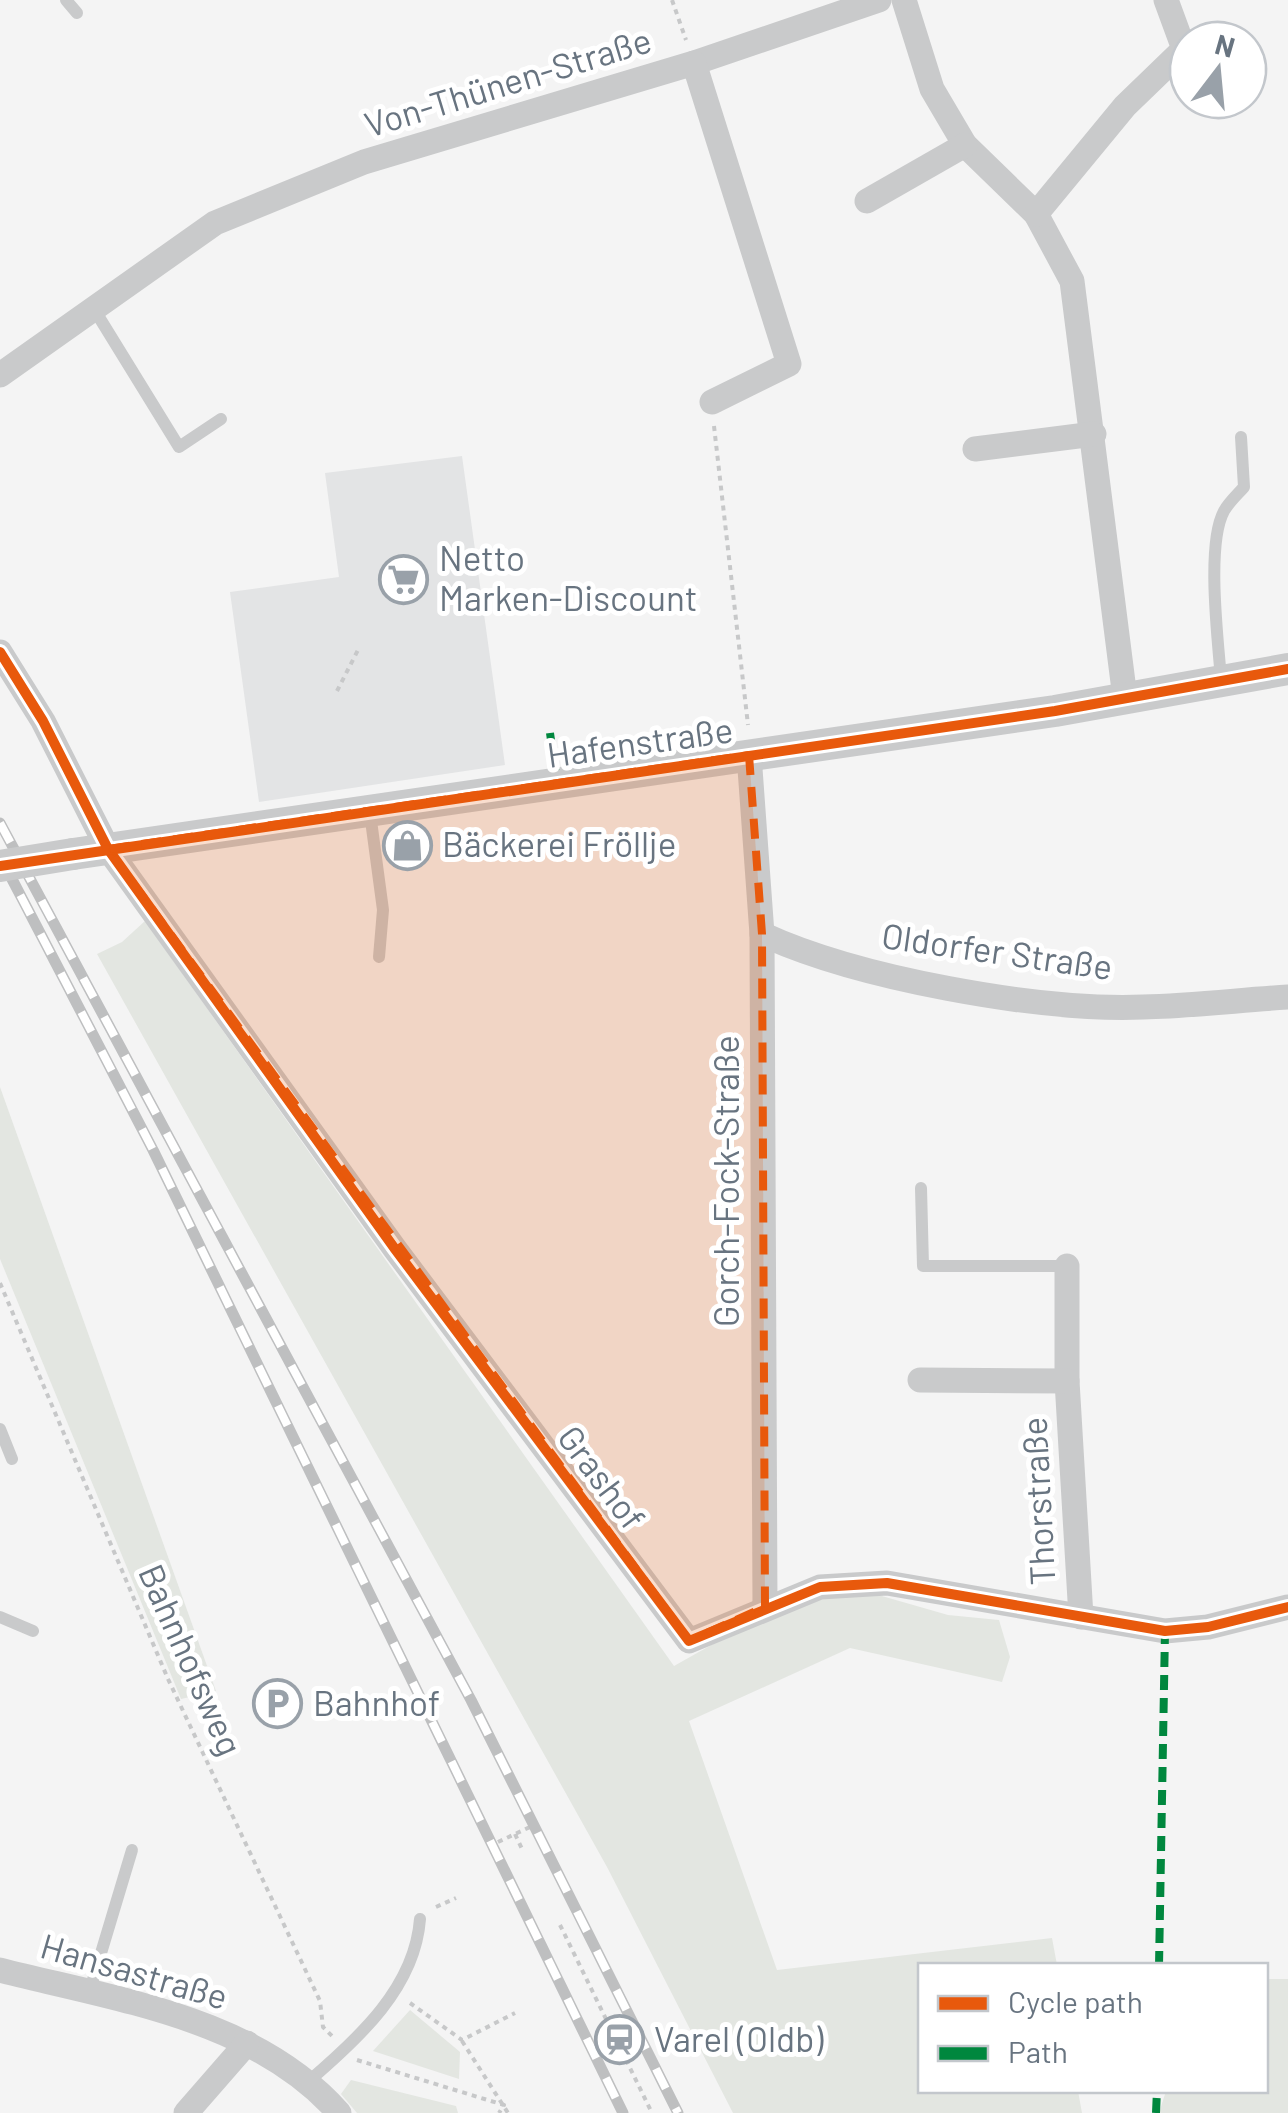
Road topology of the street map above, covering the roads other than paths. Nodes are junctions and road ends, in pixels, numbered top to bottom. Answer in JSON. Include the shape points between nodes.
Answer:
{"nodes":[{"id":1,"x":66,"y":0,"type":"edge"},
{"id":2,"x":880,"y":0,"type":"edge"},
{"id":3,"x":904,"y":0,"type":"edge"},
{"id":4,"x":76,"y":13,"type":"dead end"},
{"id":5,"x":694,"y":63,"type":"junction"},
{"id":6,"x":1168,"y":66,"type":"edge"},
{"id":7,"x":965,"y":145,"type":"junction"},
{"id":8,"x":867,"y":201,"type":"dead end"},
{"id":9,"x":1036,"y":214,"type":"junction"},
{"id":10,"x":94,"y":308,"type":"junction"},
{"id":11,"x":0,"y":374,"type":"edge"},
{"id":12,"x":712,"y":402,"type":"road end"},
{"id":13,"x":222,"y":419,"type":"dead end"},
{"id":14,"x":1094,"y":434,"type":"junction"},
{"id":15,"x":1241,"y":437,"type":"dead end"},
{"id":16,"x":975,"y":450,"type":"dead end"},
{"id":17,"x":0,"y":652,"type":"edge"},
{"id":18,"x":1288,"y":669,"type":"edge"},
{"id":19,"x":1221,"y":682,"type":"junction"},
{"id":20,"x":1125,"y":698,"type":"junction"},
{"id":21,"x":749,"y":754,"type":"junction"},
{"id":22,"x":370,"y":811,"type":"junction"},
{"id":23,"x":108,"y":849,"type":"junction"},
{"id":24,"x":0,"y":866,"type":"edge"},
{"id":25,"x":762,"y":934,"type":"junction"},
{"id":26,"x":380,"y":958,"type":"dead end"},
{"id":27,"x":1288,"y":997,"type":"edge"},
{"id":28,"x":921,"y":1188,"type":"dead end"},
{"id":29,"x":1067,"y":1266,"type":"joint"},
{"id":30,"x":920,"y":1380,"type":"dead end"},
{"id":31,"x":1067,"y":1381,"type":"junction"},
{"id":32,"x":0,"y":1429,"type":"edge"},
{"id":33,"x":12,"y":1459,"type":"dead end"},
{"id":34,"x":765,"y":1607,"type":"junction"},
{"id":35,"x":1288,"y":1607,"type":"edge"},
{"id":36,"x":1081,"y":1616,"type":"junction"},
{"id":37,"x":0,"y":1618,"type":"edge"},
{"id":38,"x":34,"y":1631,"type":"dead end"},
{"id":39,"x":132,"y":1850,"type":"dead end"},
{"id":40,"x":420,"y":1919,"type":"dead end"},
{"id":41,"x":0,"y":1970,"type":"edge"},
{"id":42,"x":89,"y":1993,"type":"junction"},
{"id":43,"x":248,"y":2043,"type":"junction"},
{"id":44,"x":310,"y":2080,"type":"junction"},
{"id":45,"x":186,"y":2113,"type":"edge"},
{"id":46,"x":339,"y":2113,"type":"edge"}],
"edges":[{"from":1,"to":4,"type":"lane"},
{"from":2,"to":5,"type":"street"},
{"from":3,"to":7,"type":"street","via":[[932,89]]},
{"from":5,"to":10,"type":"street","name":"Von-Thünen-Straße","via":[[330,176],[216,223]]},
{"from":5,"to":12,"type":"street","name":"Von-Thünen-Straße","via":[[789,364]]},
{"from":6,"to":9,"type":"street","via":[[1125,106]]},
{"from":7,"to":8,"type":"street"},
{"from":7,"to":9,"type":"street"},
{"from":9,"to":14,"type":"street","via":[[1072,281]]},
{"from":10,"to":11,"type":"street","name":"Von-Thünen-Straße"},
{"from":10,"to":13,"type":"lane","via":[[179,447]]},
{"from":14,"to":16,"type":"street"},
{"from":14,"to":20,"type":"street"},
{"from":15,"to":19,"type":"lane","via":[[1244,487],[1218,526]]},
{"from":17,"to":23,"type":"street"},
{"from":18,"to":19,"type":"street","name":"Hafenstraße"},
{"from":19,"to":20,"type":"street","name":"Hafenstraße"},
{"from":20,"to":21,"type":"street","name":"Hafenstraße"},
{"from":21,"to":22,"type":"street","name":"Hafenstraße"},
{"from":21,"to":25,"type":"street","name":"Gorch-Fock-Straße"},
{"from":22,"to":23,"type":"street","name":"Hafenstraße"},
{"from":22,"to":26,"type":"lane","via":[[383,910]]},
{"from":23,"to":24,"type":"street","name":"Hafenstraße","bridge":true},
{"from":23,"to":34,"type":"street","name":"Grashof","via":[[689,1640]]},
{"from":25,"to":27,"type":"street","name":"Oldorfer Straße","via":[[813,958],[1043,1002],[1140,1008]]},
{"from":25,"to":34,"type":"street","name":"Gorch-Fock-Straße"},
{"from":28,"to":29,"type":"lane","via":[[923,1266]]},
{"from":29,"to":31,"type":"street","name":"Thorstraße"},
{"from":30,"to":31,"type":"street","name":"Thorstraße"},
{"from":31,"to":36,"type":"street","name":"Thorstraße"},
{"from":32,"to":33,"type":"lane"},
{"from":34,"to":36,"type":"street","name":"Grashof","via":[[820,1587],[887,1583]]},
{"from":35,"to":36,"type":"street","name":"Grashof","via":[[1165,1631]]},
{"from":37,"to":38,"type":"lane"},
{"from":39,"to":42,"type":"lane"},
{"from":40,"to":44,"type":"lane","via":[[418,1949],[394,1992]]},
{"from":41,"to":42,"type":"street","name":"Hansastraße"},
{"from":42,"to":43,"type":"street","name":"Hansastraße"},
{"from":43,"to":44,"type":"street","name":"Hansastraße"},
{"from":43,"to":45,"type":"street"},
{"from":44,"to":46,"type":"street","name":"Hansastraße"}]}
